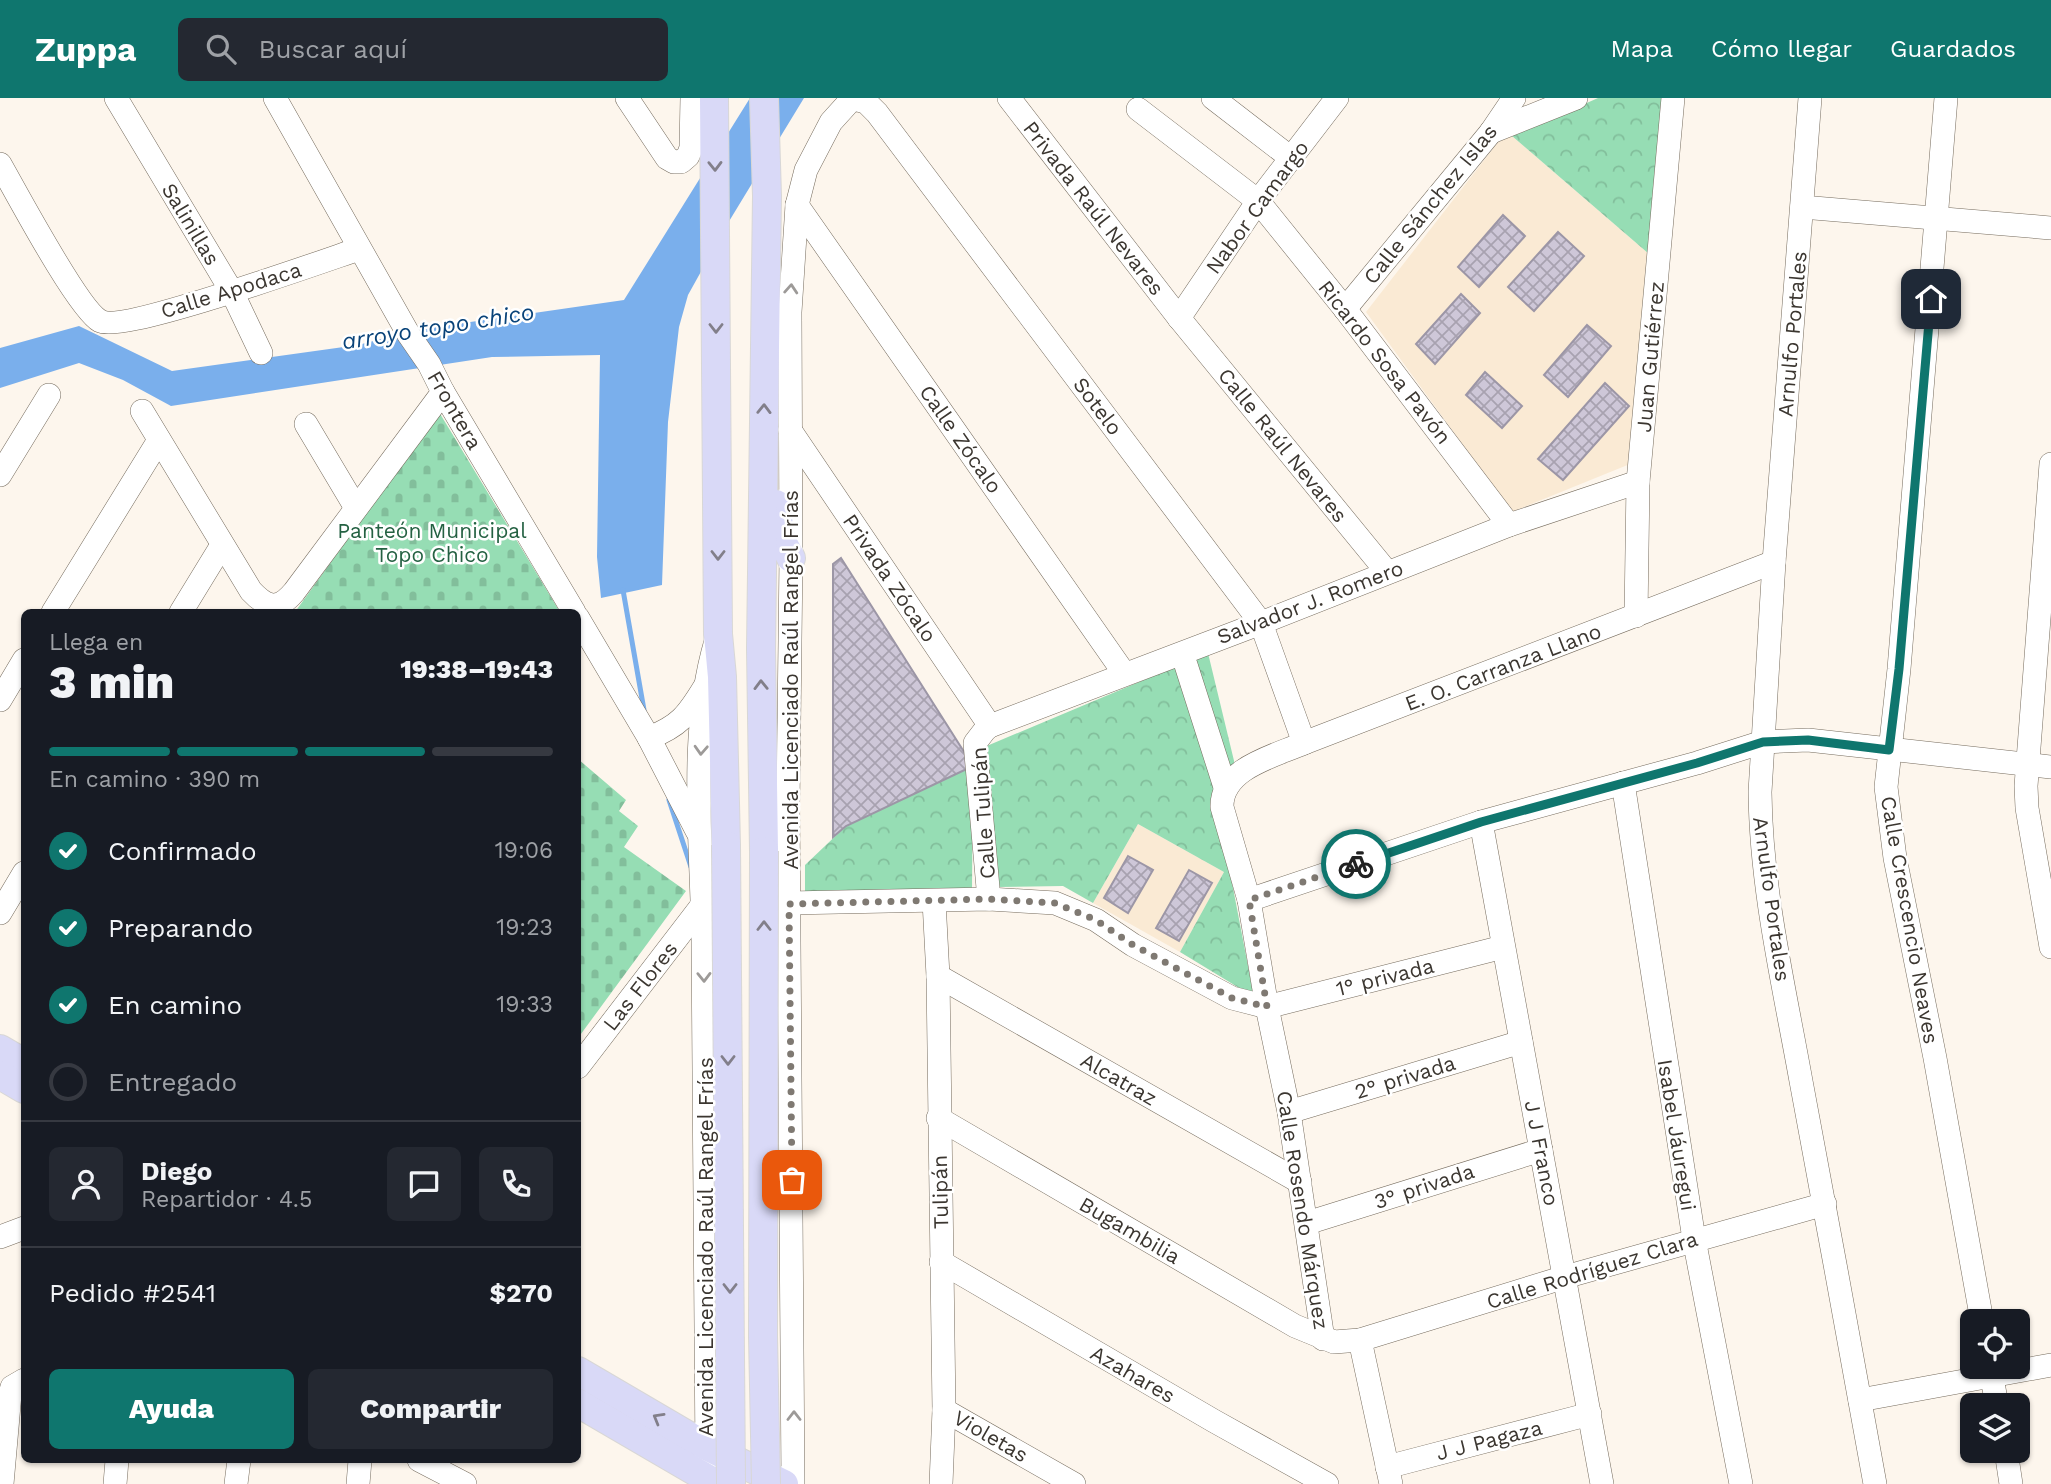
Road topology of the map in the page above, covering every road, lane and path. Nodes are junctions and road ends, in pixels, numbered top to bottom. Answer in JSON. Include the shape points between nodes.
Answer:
{"nodes":[{"id":1,"x":116,"y":98,"type":"edge"},
{"id":2,"x":275,"y":98,"type":"edge"},
{"id":3,"x":627,"y":98,"type":"edge"},
{"id":4,"x":692,"y":98,"type":"edge"},
{"id":5,"x":714,"y":98,"type":"edge"},
{"id":6,"x":764,"y":98,"type":"edge"},
{"id":7,"x":1009,"y":98,"type":"edge"},
{"id":8,"x":1213,"y":98,"type":"edge"},
{"id":9,"x":1337,"y":98,"type":"edge"},
{"id":10,"x":1514,"y":98,"type":"edge"},
{"id":11,"x":1576,"y":98,"type":"edge"},
{"id":12,"x":1673,"y":98,"type":"edge"},
{"id":13,"x":1810,"y":98,"type":"edge"},
{"id":14,"x":1946,"y":98,"type":"edge"},
{"id":15,"x":850,"y":101,"type":"joint"},
{"id":16,"x":1138,"y":109,"type":"dead end"},
{"id":17,"x":1491,"y":132,"type":"junction"},
{"id":18,"x":1290,"y":158,"type":"junction"},
{"id":19,"x":0,"y":164,"type":"edge"},
{"id":20,"x":1258,"y":201,"type":"junction"},
{"id":21,"x":797,"y":205,"type":"junction"},
{"id":22,"x":1802,"y":207,"type":"junction"},
{"id":23,"x":1938,"y":220,"type":"junction"},
{"id":24,"x":2051,"y":228,"type":"edge"},
{"id":25,"x":359,"y":249,"type":"junction"},
{"id":26,"x":232,"y":292,"type":"junction"},
{"id":27,"x":1345,"y":309,"type":"junction"},
{"id":28,"x":1179,"y":318,"type":"junction"},
{"id":29,"x":261,"y":353,"type":"dead end"},
{"id":30,"x":443,"y":392,"type":"junction"},
{"id":31,"x":49,"y":395,"type":"dead end"},
{"id":32,"x":142,"y":411,"type":"dead end"},
{"id":33,"x":306,"y":424,"type":"dead end"},
{"id":34,"x":790,"y":430,"type":"junction"},
{"id":35,"x":159,"y":440,"type":"junction"},
{"id":36,"x":763,"y":457,"type":"junction"},
{"id":37,"x":2051,"y":464,"type":"edge"},
{"id":38,"x":0,"y":475,"type":"edge"},
{"id":39,"x":1638,"y":482,"type":"junction"},
{"id":40,"x":356,"y":509,"type":"junction"},
{"id":41,"x":1509,"y":525,"type":"junction"},
{"id":42,"x":222,"y":545,"type":"junction"},
{"id":43,"x":791,"y":558,"type":"junction"},
{"id":44,"x":1774,"y":562,"type":"junction"},
{"id":45,"x":1387,"y":572,"type":"junction"},
{"id":46,"x":55,"y":609,"type":"edge"},
{"id":47,"x":183,"y":609,"type":"edge"},
{"id":48,"x":572,"y":609,"type":"edge"},
{"id":49,"x":1636,"y":617,"type":"junction"},
{"id":50,"x":581,"y":623,"type":"edge"},
{"id":51,"x":1261,"y":623,"type":"junction"},
{"id":52,"x":718,"y":634,"type":"junction"},
{"id":53,"x":21,"y":665,"type":"edge"},
{"id":54,"x":1186,"y":665,"type":"dead end"},
{"id":55,"x":1124,"y":673,"type":"junction"},
{"id":56,"x":704,"y":688,"type":"junction"},
{"id":57,"x":0,"y":700,"type":"edge"},
{"id":58,"x":988,"y":728,"type":"junction"},
{"id":59,"x":649,"y":738,"type":"junction"},
{"id":60,"x":1763,"y":742,"type":"junction"},
{"id":61,"x":1304,"y":743,"type":"junction"},
{"id":62,"x":1889,"y":750,"type":"junction"},
{"id":63,"x":2028,"y":764,"type":"junction"},
{"id":64,"x":2051,"y":767,"type":"edge"},
{"id":65,"x":1230,"y":781,"type":"junction"},
{"id":66,"x":1623,"y":783,"type":"junction"},
{"id":67,"x":1481,"y":822,"type":"junction"},
{"id":68,"x":714,"y":843,"type":"junction"},
{"id":69,"x":21,"y":878,"type":"edge"},
{"id":70,"x":989,"y":899,"type":"junction"},
{"id":71,"x":1249,"y":900,"type":"junction"},
{"id":72,"x":934,"y":901,"type":"junction"},
{"id":73,"x":703,"y":904,"type":"junction"},
{"id":74,"x":789,"y":904,"type":"junction"},
{"id":75,"x":0,"y":913,"type":"edge"},
{"id":76,"x":1503,"y":947,"type":"junction"},
{"id":77,"x":2051,"y":947,"type":"edge"},
{"id":78,"x":938,"y":976,"type":"junction"},
{"id":79,"x":1267,"y":1007,"type":"junction"},
{"id":80,"x":1521,"y":1042,"type":"junction"},
{"id":81,"x":0,"y":1049,"type":"edge"},
{"id":82,"x":21,"y":1061,"type":"edge"},
{"id":83,"x":581,"y":1063,"type":"edge"},
{"id":84,"x":0,"y":1075,"type":"edge"},
{"id":85,"x":21,"y":1087,"type":"edge"},
{"id":86,"x":1289,"y":1112,"type":"junction"},
{"id":87,"x":939,"y":1118,"type":"junction"},
{"id":88,"x":1541,"y":1150,"type":"junction"},
{"id":89,"x":1300,"y":1182,"type":"junction"},
{"id":90,"x":1825,"y":1204,"type":"junction"},
{"id":91,"x":1307,"y":1223,"type":"junction"},
{"id":92,"x":21,"y":1229,"type":"edge"},
{"id":93,"x":0,"y":1237,"type":"edge"},
{"id":94,"x":1694,"y":1239,"type":"junction"},
{"id":95,"x":941,"y":1262,"type":"junction"},
{"id":96,"x":1565,"y":1277,"type":"junction"},
{"id":97,"x":1980,"y":1309,"type":"edge"},
{"id":98,"x":707,"y":1338,"type":"junction"},
{"id":99,"x":1323,"y":1339,"type":"junction"},
{"id":100,"x":1360,"y":1340,"type":"junction"},
{"id":101,"x":794,"y":1346,"type":"junction"},
{"id":102,"x":2051,"y":1365,"type":"edge"},
{"id":103,"x":2030,"y":1367,"type":"edge"},
{"id":104,"x":581,"y":1373,"type":"edge"},
{"id":105,"x":1960,"y":1378,"type":"edge"},
{"id":106,"x":18,"y":1384,"type":"edge"},
{"id":107,"x":1860,"y":1400,"type":"junction"},
{"id":108,"x":581,"y":1405,"type":"edge"},
{"id":109,"x":944,"y":1410,"type":"junction"},
{"id":110,"x":1590,"y":1414,"type":"junction"},
{"id":111,"x":706,"y":1446,"type":"junction"},
{"id":112,"x":117,"y":1463,"type":"edge"},
{"id":113,"x":239,"y":1463,"type":"edge"},
{"id":114,"x":360,"y":1463,"type":"edge"},
{"id":115,"x":424,"y":1463,"type":"edge"},
{"id":116,"x":2008,"y":1463,"type":"edge"},
{"id":117,"x":1391,"y":1479,"type":"edge"},
{"id":118,"x":715,"y":1483,"type":"edge"},
{"id":119,"x":2,"y":1484,"type":"edge"},
{"id":120,"x":115,"y":1484,"type":"edge"},
{"id":121,"x":236,"y":1484,"type":"edge"},
{"id":122,"x":358,"y":1484,"type":"edge"},
{"id":123,"x":465,"y":1484,"type":"edge"},
{"id":124,"x":766,"y":1484,"type":"edge"},
{"id":125,"x":784,"y":1484,"type":"edge"},
{"id":126,"x":793,"y":1484,"type":"edge"},
{"id":127,"x":942,"y":1484,"type":"edge"},
{"id":128,"x":1074,"y":1484,"type":"edge"},
{"id":129,"x":1327,"y":1484,"type":"edge"},
{"id":130,"x":1602,"y":1484,"type":"edge"},
{"id":131,"x":1741,"y":1484,"type":"edge"},
{"id":132,"x":1875,"y":1484,"type":"edge"},
{"id":133,"x":2011,"y":1484,"type":"edge"}],
"edges":[{"from":1,"to":26,"type":"street","name":"Salinillas"},
{"from":2,"to":25,"type":"street","name":"Frontera"},
{"from":3,"to":4,"type":"street","via":[[674,163],[688,156],[691,148]]},
{"from":5,"to":52,"type":"main road","one_way":true},
{"from":36,"to":6,"type":"main road","one_way":true},
{"from":7,"to":28,"type":"street","name":"Privada Raúl Nevares"},
{"from":8,"to":18,"type":"street"},
{"from":9,"to":18,"type":"street","name":"Nabor Camargo"},
{"from":10,"to":17,"type":"street","name":"Calle Sánchez Islas"},
{"from":11,"to":17,"type":"street"},
{"from":12,"to":39,"type":"street","name":"Juan Gutiérrez"},
{"from":13,"to":22,"type":"street","name":"Arnulfo Portales"},
{"from":14,"to":23,"type":"street","name":"Calle Crescencio Neaves"},
{"from":15,"to":21,"type":"street","name":"Avenida Licenciado Raúl Rangel Frías","via":[[818,145]]},
{"from":15,"to":51,"type":"street","name":"Sotelo","via":[[866,102],[877,113]]},
{"from":16,"to":20,"type":"street","name":"Ricardo Sosa Pavón"},
{"from":17,"to":27,"type":"street","name":"Calle Sánchez Islas"},
{"from":18,"to":20,"type":"street","name":"Nabor Camargo"},
{"from":19,"to":26,"type":"street","name":"Calle Apodaca","via":[[82,302],[101,321],[132,320]]},
{"from":20,"to":27,"type":"street","name":"Ricardo Sosa Pavón"},
{"from":20,"to":28,"type":"street","name":"Nabor Camargo"},
{"from":34,"to":21,"type":"street","name":"Avenida Licenciado Raúl Rangel Frías","one_way":true,"via":[[790,312]]},
{"from":21,"to":55,"type":"street","name":"Calle Zócalo"},
{"from":22,"to":23,"type":"street"},
{"from":22,"to":44,"type":"street","name":"Arnulfo Portales"},
{"from":23,"to":24,"type":"street"},
{"from":23,"to":62,"type":"street","name":"Calle Crescencio Neaves"},
{"from":25,"to":26,"type":"street","name":"Calle Apodaca"},
{"from":25,"to":30,"type":"street","name":"Frontera"},
{"from":26,"to":29,"type":"street","name":"Salinillas"},
{"from":27,"to":41,"type":"street","name":"Ricardo Sosa Pavón"},
{"from":28,"to":45,"type":"street","name":"Calle Raúl Nevares"},
{"from":30,"to":40,"type":"street"},
{"from":30,"to":48,"type":"street","name":"Frontera"},
{"from":31,"to":38,"type":"street"},
{"from":32,"to":35,"type":"street"},
{"from":33,"to":40,"type":"street"},
{"from":34,"to":43,"type":"street","name":"Avenida Licenciado Raúl Rangel Frías"},
{"from":34,"to":58,"type":"street","name":"Privada Zócalo"},
{"from":35,"to":42,"type":"street"},
{"from":35,"to":46,"type":"street"},
{"from":36,"to":43,"type":"main road","via":[[774,488],[781,539]]},
{"from":124,"to":36,"type":"main road","one_way":true,"bridge":true},
{"from":37,"to":63,"type":"street"},
{"from":39,"to":41,"type":"street","name":"Salvador J. Romero"},
{"from":39,"to":49,"type":"street","name":"Juan Gutiérrez"},
{"from":40,"to":42,"type":"street","via":[[289,599],[274,606],[251,591]]},
{"from":41,"to":45,"type":"street","name":"Salvador J. Romero"},
{"from":42,"to":47,"type":"street"},
{"from":43,"to":74,"type":"street","name":"Avenida Licenciado Raúl Rangel Frías"},
{"from":44,"to":49,"type":"street","name":"E. O. Carranza Llano"},
{"from":44,"to":60,"type":"street","name":"Arnulfo Portales"},
{"from":45,"to":51,"type":"street","name":"Salvador J. Romero"},
{"from":49,"to":61,"type":"street","name":"E. O. Carranza Llano"},
{"from":50,"to":59,"type":"street"},
{"from":51,"to":55,"type":"street","name":"Salvador J. Romero"},
{"from":51,"to":61,"type":"street","name":"Sotelo"},
{"from":52,"to":56,"type":"street","name":"Avenida Licenciado Raúl Rangel Frías"},
{"from":52,"to":68,"type":"main road","via":[[722,677]]},
{"from":53,"to":57,"type":"street"},
{"from":54,"to":65,"type":"street","name":"Calle Rosendo Márquez"},
{"from":55,"to":58,"type":"street","name":"Salvador J. Romero"},
{"from":56,"to":59,"type":"street","via":[[676,725]]},
{"from":56,"to":68,"type":"street","name":"Avenida Licenciado Raúl Rangel Frías","one_way":true,"via":[[699,797]]},
{"from":58,"to":70,"type":"street","name":"Calle Tulipán","via":[[975,743]]},
{"from":59,"to":68,"type":"street"},
{"from":60,"to":62,"type":"street","via":[[1808,740]]},
{"from":60,"to":66,"type":"street"},
{"from":60,"to":90,"type":"street","name":"Arnulfo Portales","via":[[1763,861]]},
{"from":61,"to":65,"type":"street","name":"E. O. Carranza Llano"},
{"from":62,"to":63,"type":"street"},
{"from":62,"to":97,"type":"street","name":"Calle Crescencio Neaves","via":[[1886,787],[1895,858]]},
{"from":63,"to":64,"type":"street"},
{"from":63,"to":77,"type":"street","via":[[2027,808]]},
{"from":65,"to":71,"type":"street","name":"Calle Rosendo Márquez","via":[[1222,807]]},
{"from":66,"to":67,"type":"street"},
{"from":66,"to":94,"type":"street","name":"Isabel Jáuregui"},
{"from":67,"to":71,"type":"street"},
{"from":67,"to":76,"type":"street","name":"J J Franco"},
{"from":68,"to":73,"type":"street","name":"Avenida Licenciado Raúl Rangel Frías"},
{"from":68,"to":118,"type":"main road","one_way":true,"bridge":true},
{"from":69,"to":75,"type":"street"},
{"from":70,"to":72,"type":"street"},
{"from":70,"to":79,"type":"street","via":[[1055,903],[1076,910],[1232,998]]},
{"from":71,"to":79,"type":"street","name":"Calle Rosendo Márquez"},
{"from":72,"to":74,"type":"street"},
{"from":72,"to":78,"type":"street","name":"Tulipán"},
{"from":73,"to":83,"type":"street","name":"Las Flores"},
{"from":73,"to":98,"type":"street","name":"Avenida Licenciado Raúl Rangel Frías","one_way":true},
{"from":74,"to":101,"type":"street","name":"Avenida Licenciado Raúl Rangel Frías"},
{"from":76,"to":79,"type":"street","name":"1° privada"},
{"from":76,"to":80,"type":"street","name":"J J Franco"},
{"from":78,"to":87,"type":"street","name":"Tulipán"},
{"from":78,"to":89,"type":"street","name":"Alcatraz"},
{"from":79,"to":86,"type":"street","name":"Calle Rosendo Márquez"},
{"from":80,"to":86,"type":"street","name":"2° privada"},
{"from":80,"to":88,"type":"street","name":"J J Franco"},
{"from":81,"to":82,"type":"main road"},
{"from":84,"to":85,"type":"main road"},
{"from":86,"to":89,"type":"street","name":"Calle Rosendo Márquez"},
{"from":87,"to":95,"type":"street","name":"Tulipán"},
{"from":87,"to":99,"type":"street","name":"Bugambilia"},
{"from":88,"to":91,"type":"street","name":"3° privada"},
{"from":88,"to":96,"type":"street","name":"J J Franco"},
{"from":89,"to":91,"type":"street","name":"Calle Rosendo Márquez"},
{"from":90,"to":94,"type":"street","name":"Calle Rodríguez Clara"},
{"from":90,"to":107,"type":"street","name":"Arnulfo Portales"},
{"from":91,"to":99,"type":"street","name":"Calle Rosendo Márquez"},
{"from":92,"to":93,"type":"street"},
{"from":94,"to":96,"type":"street","name":"Calle Rodríguez Clara"},
{"from":94,"to":131,"type":"street","name":"Isabel Jáuregui"},
{"from":95,"to":109,"type":"street","name":"Tulipán"},
{"from":95,"to":129,"type":"street","name":"Azahares"},
{"from":96,"to":100,"type":"street","name":"Calle Rodríguez Clara"},
{"from":96,"to":110,"type":"street","name":"J J Franco"},
{"from":98,"to":101,"type":"street","via":[[716,1350],[742,1362],[775,1359]]},
{"from":98,"to":111,"type":"street","name":"Avenida Licenciado Raúl Rangel Frías"},
{"from":99,"to":100,"type":"street","name":"Calle Rosendo Márquez"},
{"from":100,"to":117,"type":"street","name":"Calle Rosendo Márquez"},
{"from":126,"to":101,"type":"street","name":"Avenida Licenciado Raúl Rangel Frías","one_way":true},
{"from":102,"to":103,"type":"street"},
{"from":111,"to":104,"type":"main road","one_way":true},
{"from":105,"to":107,"type":"street"},
{"from":106,"to":119,"type":"street"},
{"from":107,"to":132,"type":"street","name":"Arnulfo Portales"},
{"from":108,"to":118,"type":"main road"},
{"from":109,"to":127,"type":"street","name":"Tulipán"},
{"from":109,"to":128,"type":"street","name":"Violetas"},
{"from":110,"to":117,"type":"street","name":"J J Pagaza"},
{"from":110,"to":130,"type":"street","name":"J J Franco"},
{"from":111,"to":118,"type":"street","name":"Avenida Licenciado Raúl Rangel Frías"},
{"from":111,"to":125,"type":"main road"},
{"from":112,"to":120,"type":"street"},
{"from":113,"to":121,"type":"street"},
{"from":114,"to":122,"type":"street"},
{"from":115,"to":123,"type":"street"},
{"from":116,"to":133,"type":"street"}]}
